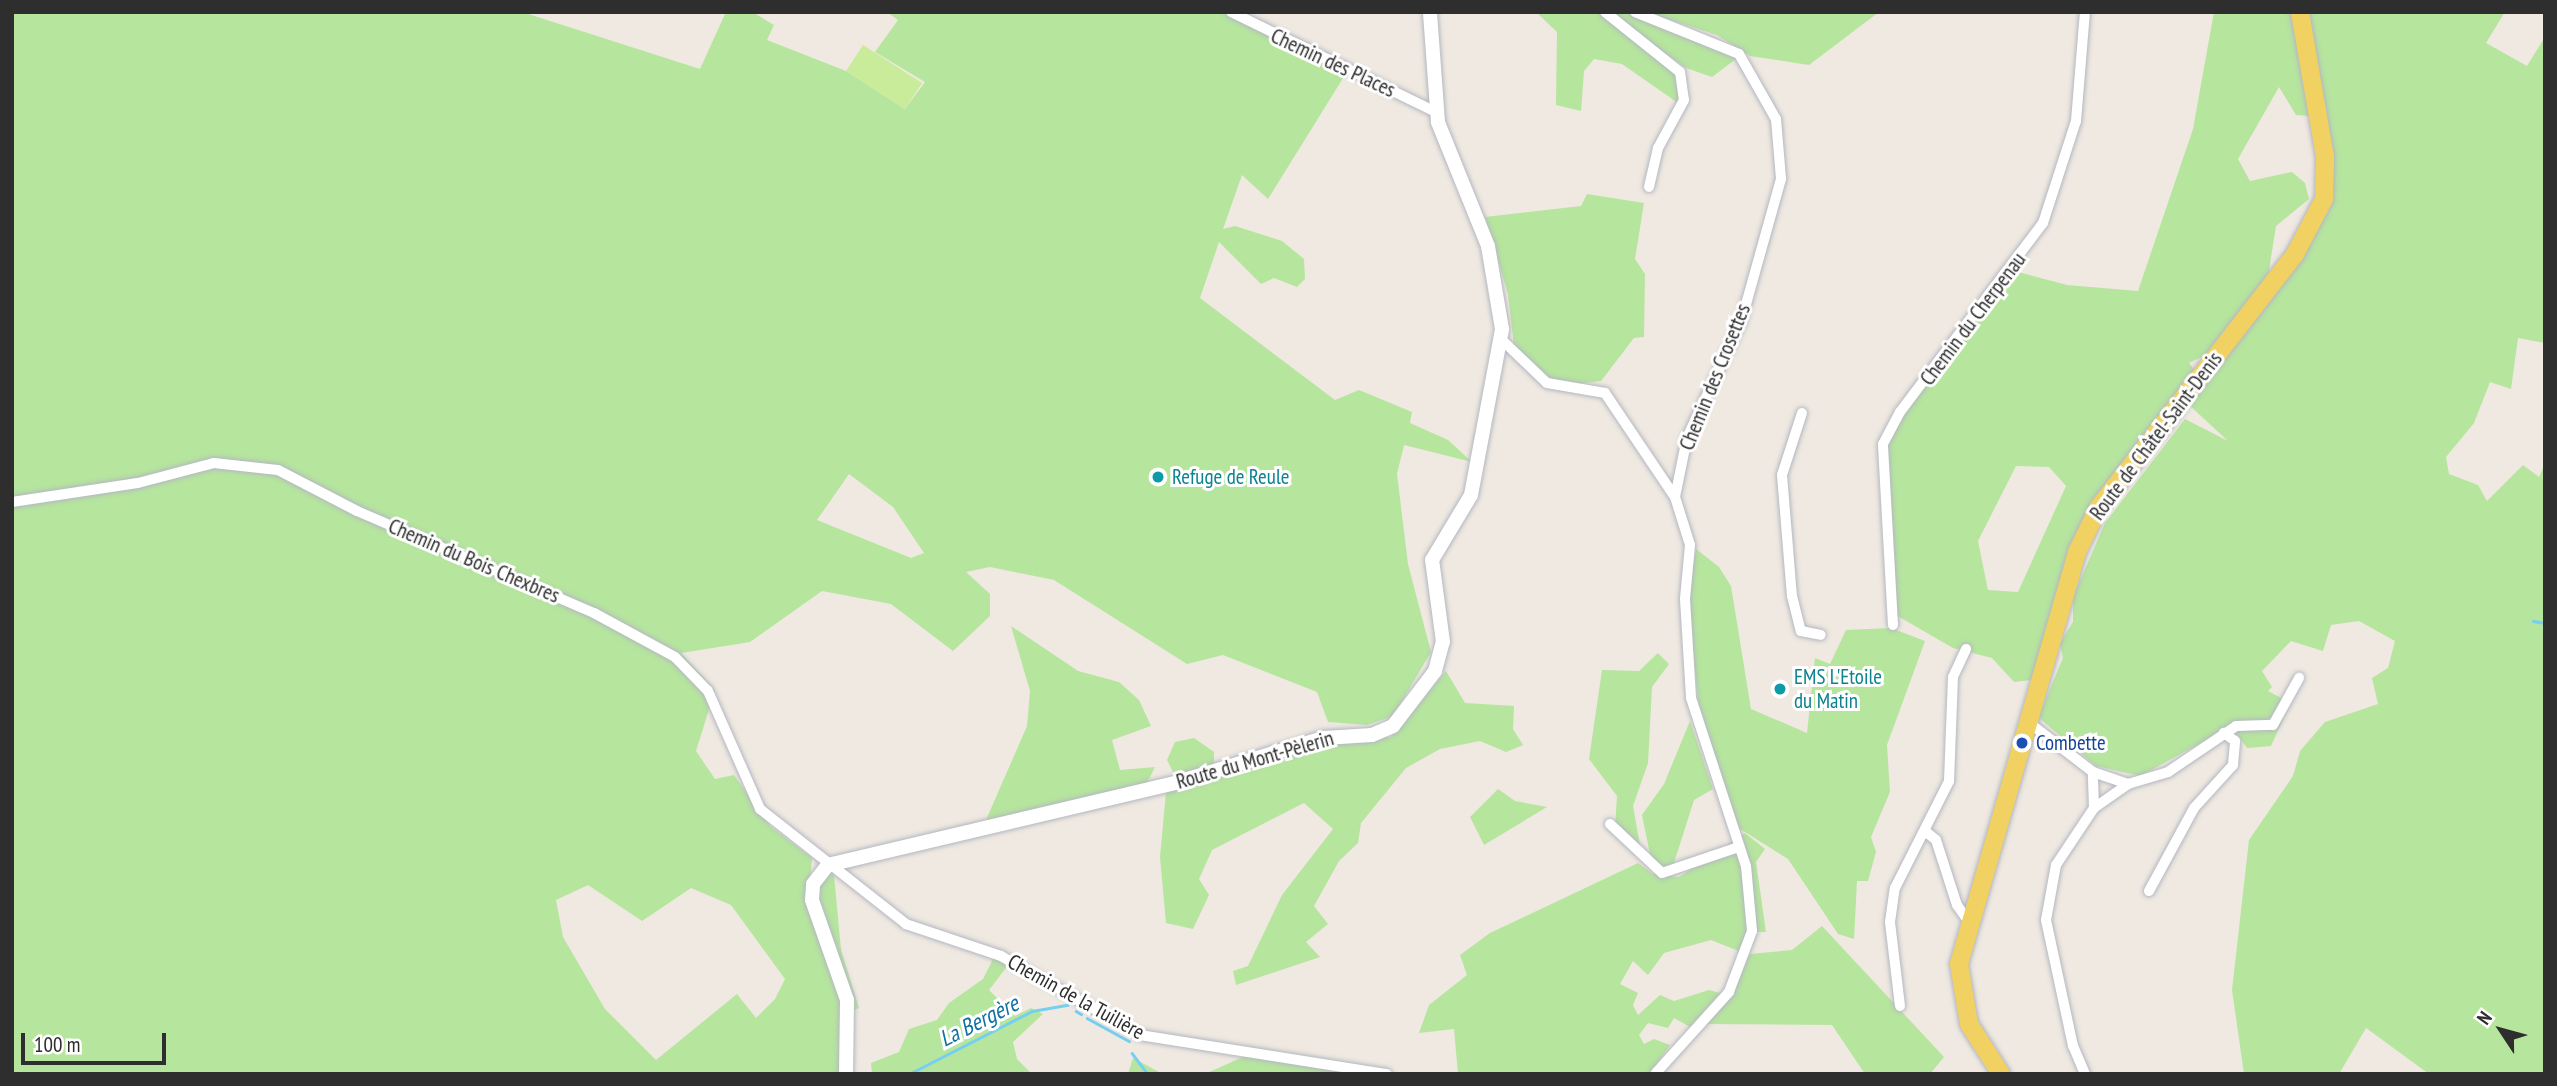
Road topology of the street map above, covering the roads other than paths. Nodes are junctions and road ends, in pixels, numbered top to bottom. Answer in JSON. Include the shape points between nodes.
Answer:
{"nodes":[{"id":1,"x":1231,"y":12,"type":"edge"},
{"id":2,"x":1430,"y":12,"type":"edge"},
{"id":3,"x":1605,"y":12,"type":"edge"},
{"id":4,"x":1635,"y":12,"type":"edge"},
{"id":5,"x":2085,"y":12,"type":"edge"},
{"id":6,"x":2300,"y":12,"type":"edge"},
{"id":7,"x":1436,"y":112,"type":"junction"},
{"id":8,"x":1649,"y":187,"type":"dead end"},
{"id":9,"x":1502,"y":340,"type":"junction"},
{"id":10,"x":1802,"y":413,"type":"dead end"},
{"id":11,"x":1675,"y":497,"type":"junction"},
{"id":12,"x":12,"y":502,"type":"edge"},
{"id":13,"x":1893,"y":625,"type":"dead end"},
{"id":14,"x":1821,"y":635,"type":"dead end"},
{"id":15,"x":1965,"y":649,"type":"dead end"},
{"id":16,"x":2299,"y":678,"type":"dead end"},
{"id":17,"x":2028,"y":722,"type":"junction"},
{"id":18,"x":2224,"y":733,"type":"junction"},
{"id":19,"x":2093,"y":772,"type":"junction"},
{"id":20,"x":2128,"y":784,"type":"junction"},
{"id":21,"x":2094,"y":808,"type":"junction"},
{"id":22,"x":1610,"y":824,"type":"dead end"},
{"id":23,"x":1925,"y":831,"type":"junction"},
{"id":24,"x":1740,"y":847,"type":"junction"},
{"id":25,"x":828,"y":865,"type":"junction"},
{"id":26,"x":2149,"y":891,"type":"dead end"},
{"id":27,"x":1969,"y":922,"type":"junction"},
{"id":28,"x":1900,"y":1006,"type":"dead end"},
{"id":29,"x":846,"y":1074,"type":"edge"},
{"id":30,"x":1387,"y":1074,"type":"edge"},
{"id":31,"x":1655,"y":1074,"type":"edge"},
{"id":32,"x":2001,"y":1074,"type":"edge"},
{"id":33,"x":2085,"y":1074,"type":"edge"}],
"edges":[{"from":1,"to":7,"type":"street","name":"Chemin des Places"},
{"from":2,"to":7,"type":"street","name":"Route du Mont-Pèlerin"},
{"from":3,"to":8,"type":"street","via":[[1680,72],[1684,100],[1658,148]]},
{"from":4,"to":11,"type":"street","name":"Chemin des Crosettes","via":[[1739,54],[1776,118],[1780,170],[1741,322],[1693,421]]},
{"from":5,"to":13,"type":"street","name":"Chemin du Cherpenau","via":[[2077,121],[2043,223],[1900,412],[1883,444]]},
{"from":6,"to":17,"type":"main road","name":"Route de Châtel-Saint-Denis","via":[[2325,157],[2318,216],[2092,518]]},
{"from":7,"to":9,"type":"street","name":"Route du Mont-Pèlerin","via":[[1454,175],[1488,246]]},
{"from":9,"to":11,"type":"street","via":[[1548,383],[1605,393]]},
{"from":9,"to":25,"type":"street","name":"Route du Mont-Pèlerin","via":[[1471,495],[1432,560],[1442,655],[1393,726]]},
{"from":10,"to":14,"type":"street","via":[[1782,475],[1792,596],[1801,631]]},
{"from":11,"to":24,"type":"street","via":[[1690,545],[1685,599],[1691,698]]},
{"from":12,"to":25,"type":"street","name":"Chemin du Bois Chexbres","via":[[214,463],[278,470],[357,511],[594,613],[675,657],[708,691],[760,809]]},
{"from":15,"to":23,"type":"street","via":[[1953,677],[1954,761]]},
{"from":16,"to":18,"type":"street","via":[[2273,725],[2236,726]]},
{"from":17,"to":19,"type":"street"},
{"from":17,"to":27,"type":"main road","name":"Route de Châtel-Saint-Denis"},
{"from":18,"to":20,"type":"street","via":[[2168,772]]},
{"from":18,"to":26,"type":"street","via":[[2235,741],[2233,765],[2194,808]]},
{"from":19,"to":20,"type":"street"},
{"from":19,"to":21,"type":"street"},
{"from":20,"to":21,"type":"street"},
{"from":21,"to":33,"type":"street","via":[[2056,865],[2046,920],[2073,1046]]},
{"from":22,"to":24,"type":"street","via":[[1662,873]]},
{"from":23,"to":27,"type":"street","via":[[1936,840],[1957,905]]},
{"from":23,"to":28,"type":"street","via":[[1895,888],[1890,922]]},
{"from":24,"to":31,"type":"street","via":[[1753,906],[1741,974]]},
{"from":25,"to":29,"type":"street","via":[[813,884],[812,900],[849,1008]]},
{"from":25,"to":30,"type":"street","name":"Chemin de la Tuilière","via":[[906,924],[1001,956],[1140,1035]]},
{"from":27,"to":32,"type":"main road","name":"Route de Châtel-Saint-Denis","via":[[1959,964],[1963,1006]]}]}
